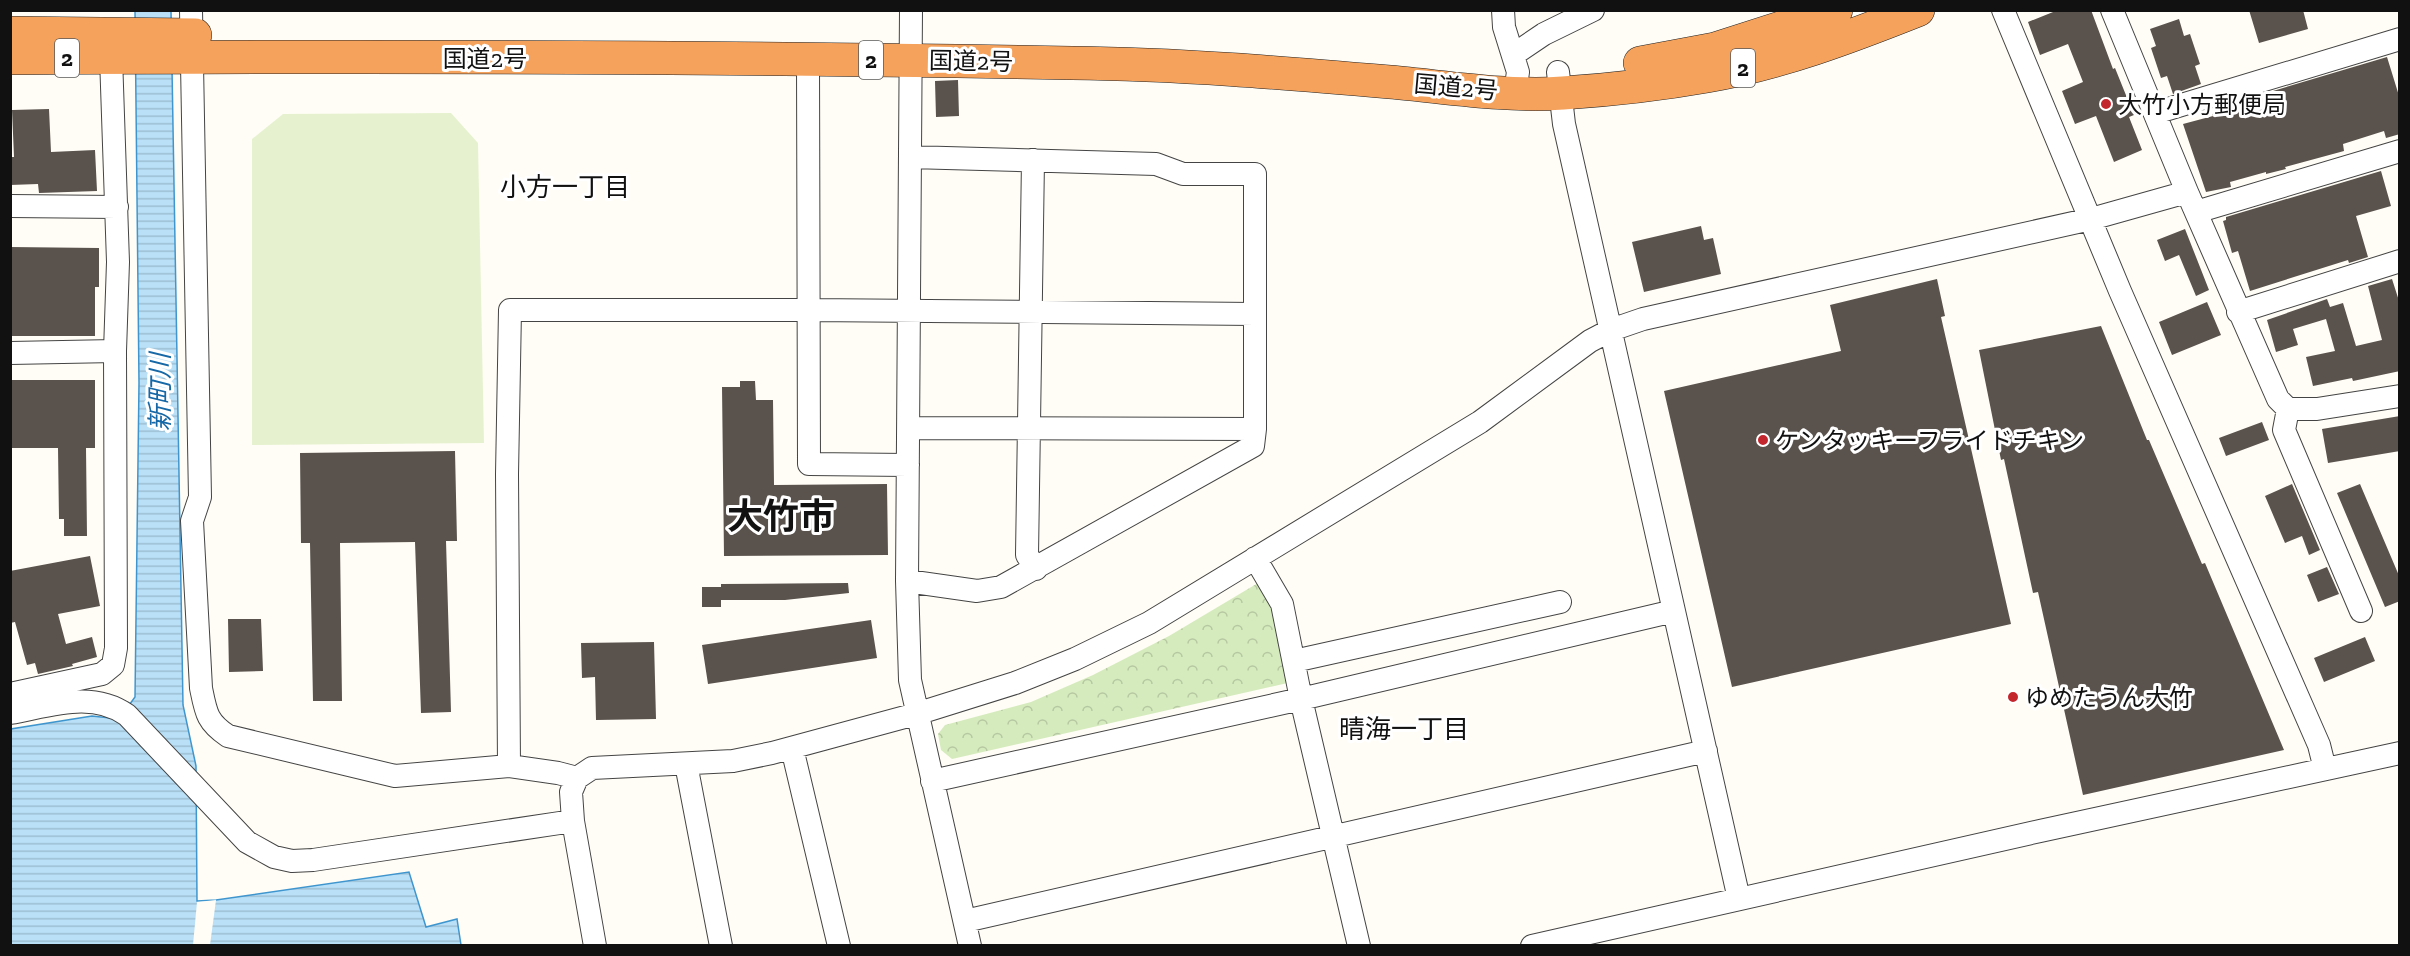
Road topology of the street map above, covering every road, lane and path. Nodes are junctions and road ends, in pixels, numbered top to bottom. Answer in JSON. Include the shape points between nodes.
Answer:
{"nodes":[{"id":1,"x":1503,"y":10,"type":"edge"},
{"id":2,"x":1593,"y":10,"type":"edge"},
{"id":3,"x":1836,"y":10,"type":"edge"},
{"id":4,"x":1918,"y":10,"type":"edge"},
{"id":5,"x":2003,"y":10,"type":"edge"},
{"id":6,"x":2112,"y":10,"type":"edge"},
{"id":7,"x":1784,"y":19,"type":"edge"},
{"id":8,"x":10,"y":33,"type":"edge"},
{"id":9,"x":910,"y":36,"type":"edge"},
{"id":10,"x":187,"y":38,"type":"edge"},
{"id":11,"x":2400,"y":39,"type":"edge"},
{"id":12,"x":119,"y":49,"type":"junction"},
{"id":13,"x":10,"y":58,"type":"edge"},
{"id":14,"x":808,"y":60,"type":"junction"},
{"id":15,"x":1515,"y":73,"type":"junction"},
{"id":16,"x":1559,"y":82,"type":"junction"},
{"id":17,"x":2155,"y":113,"type":"junction"},
{"id":18,"x":2400,"y":151,"type":"edge"},
{"id":19,"x":910,"y":157,"type":"junction"},
{"id":20,"x":1033,"y":160,"type":"junction"},
{"id":21,"x":2192,"y":202,"type":"junction"},
{"id":22,"x":10,"y":206,"type":"edge"},
{"id":23,"x":117,"y":207,"type":"junction"},
{"id":24,"x":2091,"y":219,"type":"junction"},
{"id":25,"x":2400,"y":261,"type":"edge"},
{"id":26,"x":809,"y":310,"type":"junction"},
{"id":27,"x":909,"y":311,"type":"junction"},
{"id":28,"x":2238,"y":312,"type":"junction"},
{"id":29,"x":1031,"y":313,"type":"junction"},
{"id":30,"x":1255,"y":314,"type":"junction"},
{"id":31,"x":1611,"y":330,"type":"junction"},
{"id":32,"x":115,"y":351,"type":"junction"},
{"id":33,"x":10,"y":353,"type":"edge"},
{"id":34,"x":2400,"y":396,"type":"edge"},
{"id":35,"x":2288,"y":409,"type":"junction"},
{"id":36,"x":909,"y":428,"type":"junction"},
{"id":37,"x":1029,"y":429,"type":"junction"},
{"id":38,"x":1255,"y":429,"type":"junction"},
{"id":39,"x":908,"y":465,"type":"junction"},
{"id":40,"x":1255,"y":558,"type":"junction"},
{"id":41,"x":1036,"y":569,"type":"junction"},
{"id":42,"x":907,"y":581,"type":"junction"},
{"id":43,"x":1560,"y":602,"type":"dead end"},
{"id":44,"x":2361,"y":610,"type":"dead end"},
{"id":45,"x":1674,"y":611,"type":"junction"},
{"id":46,"x":1294,"y":662,"type":"junction"},
{"id":47,"x":10,"y":694,"type":"edge"},
{"id":48,"x":1301,"y":699,"type":"junction"},
{"id":49,"x":10,"y":713,"type":"edge"},
{"id":50,"x":916,"y":714,"type":"junction"},
{"id":51,"x":792,"y":748,"type":"junction"},
{"id":52,"x":1706,"y":751,"type":"junction"},
{"id":53,"x":2400,"y":753,"type":"edge"},
{"id":54,"x":686,"y":764,"type":"junction"},
{"id":55,"x":509,"y":766,"type":"junction"},
{"id":56,"x":2325,"y":769,"type":"junction"},
{"id":57,"x":577,"y":778,"type":"junction"},
{"id":58,"x":932,"y":781,"type":"junction"},
{"id":59,"x":573,"y":821,"type":"junction"},
{"id":60,"x":1334,"y":837,"type":"junction"},
{"id":61,"x":1739,"y":899,"type":"junction"},
{"id":62,"x":965,"y":921,"type":"junction"},
{"id":63,"x":595,"y":945,"type":"edge"},
{"id":64,"x":721,"y":945,"type":"edge"},
{"id":65,"x":839,"y":945,"type":"edge"},
{"id":66,"x":970,"y":945,"type":"edge"},
{"id":67,"x":1359,"y":945,"type":"edge"},
{"id":68,"x":1532,"y":945,"type":"edge"}],
"edges":[{"from":1,"to":15,"type":"street"},
{"from":2,"to":15,"type":"street","via":[[1544,34]]},
{"from":3,"to":7,"type":"highway","name":"国道2号","number":"2"},
{"from":4,"to":16,"type":"highway","name":"国道2号","number":"2","via":[[1853,36],[1708,76]]},
{"from":5,"to":24,"type":"street"},
{"from":6,"to":17,"type":"street"},
{"from":7,"to":16,"type":"highway","name":"国道2号","number":"2","via":[[1715,49]]},
{"from":8,"to":12,"type":"highway","name":"国道2号","number":"2"},
{"from":9,"to":10,"type":"highway","name":"国道2号","number":"2"},
{"from":9,"to":14,"type":"highway","name":"国道2号","number":"2"},
{"from":9,"to":15,"type":"highway","name":"国道2号","number":"2","via":[[1239,48]]},
{"from":9,"to":19,"type":"street"},
{"from":10,"to":12,"type":"highway","name":"国道2号","number":"2"},
{"from":10,"to":14,"type":"highway","name":"国道2号","number":"2"},
{"from":10,"to":55,"type":"street","via":[[200,497],[192,522],[201,688],[207,715],[213,726],[228,736],[395,776]]},
{"from":11,"to":17,"type":"street"},
{"from":12,"to":13,"type":"highway","name":"国道2号","number":"2"},
{"from":12,"to":23,"type":"street"},
{"from":14,"to":26,"type":"street"},
{"from":15,"to":16,"type":"highway","name":"国道2号","number":"2"},
{"from":16,"to":31,"type":"street","via":[[1564,124]]},
{"from":17,"to":21,"type":"street"},
{"from":18,"to":21,"type":"street"},
{"from":19,"to":20,"type":"street"},
{"from":19,"to":27,"type":"street"},
{"from":20,"to":29,"type":"street"},
{"from":20,"to":30,"type":"street","via":[[1156,164],[1183,174],[1255,174]]},
{"from":21,"to":24,"type":"street"},
{"from":21,"to":28,"type":"street"},
{"from":22,"to":23,"type":"street"},
{"from":23,"to":32,"type":"street"},
{"from":24,"to":31,"type":"street","via":[[1643,319]]},
{"from":24,"to":56,"type":"street","via":[[2319,745]]},
{"from":25,"to":28,"type":"street"},
{"from":26,"to":27,"type":"street"},
{"from":26,"to":39,"type":"street","via":[[808,464]]},
{"from":26,"to":55,"type":"street","via":[[510,310]]},
{"from":27,"to":29,"type":"street"},
{"from":27,"to":36,"type":"street"},
{"from":28,"to":35,"type":"street","via":[[2278,399]]},
{"from":29,"to":30,"type":"street"},
{"from":29,"to":37,"type":"street"},
{"from":30,"to":38,"type":"street"},
{"from":31,"to":40,"type":"street","via":[[1590,341],[1480,422]]},
{"from":31,"to":45,"type":"street"},
{"from":32,"to":33,"type":"street"},
{"from":32,"to":47,"type":"street","via":[[113,665],[102,674]]},
{"from":34,"to":35,"type":"street","via":[[2317,409]]},
{"from":35,"to":44,"type":"street","via":[[2284,430]]},
{"from":36,"to":37,"type":"street"},
{"from":36,"to":39,"type":"street"},
{"from":37,"to":38,"type":"street"},
{"from":37,"to":41,"type":"street","via":[[1027,555]]},
{"from":38,"to":41,"type":"street","via":[[1252,446]]},
{"from":39,"to":42,"type":"street"},
{"from":40,"to":46,"type":"street","via":[[1282,604]]},
{"from":40,"to":50,"type":"street","via":[[1149,623],[1075,659],[1015,683]]},
{"from":41,"to":42,"type":"street","via":[[1001,587],[977,591]]},
{"from":42,"to":50,"type":"street","via":[[910,680]]},
{"from":43,"to":46,"type":"street"},
{"from":45,"to":48,"type":"street"},
{"from":45,"to":52,"type":"street"},
{"from":46,"to":48,"type":"street"},
{"from":48,"to":58,"type":"street"},
{"from":48,"to":60,"type":"street"},
{"from":49,"to":59,"type":"street","via":[[80,700],[114,706],[128,715],[247,842],[274,857],[292,861]]},
{"from":50,"to":51,"type":"street"},
{"from":50,"to":58,"type":"street"},
{"from":51,"to":54,"type":"street","via":[[733,761]]},
{"from":51,"to":65,"type":"street"},
{"from":52,"to":60,"type":"street"},
{"from":52,"to":61,"type":"street"},
{"from":53,"to":56,"type":"street"},
{"from":54,"to":57,"type":"street","via":[[591,768]]},
{"from":54,"to":64,"type":"street"},
{"from":55,"to":57,"type":"street"},
{"from":56,"to":61,"type":"street"},
{"from":57,"to":59,"type":"street","via":[[571,792]]},
{"from":58,"to":62,"type":"street"},
{"from":59,"to":63,"type":"street"},
{"from":60,"to":62,"type":"street"},
{"from":60,"to":67,"type":"street"},
{"from":61,"to":68,"type":"street"},
{"from":62,"to":66,"type":"street"}]}
